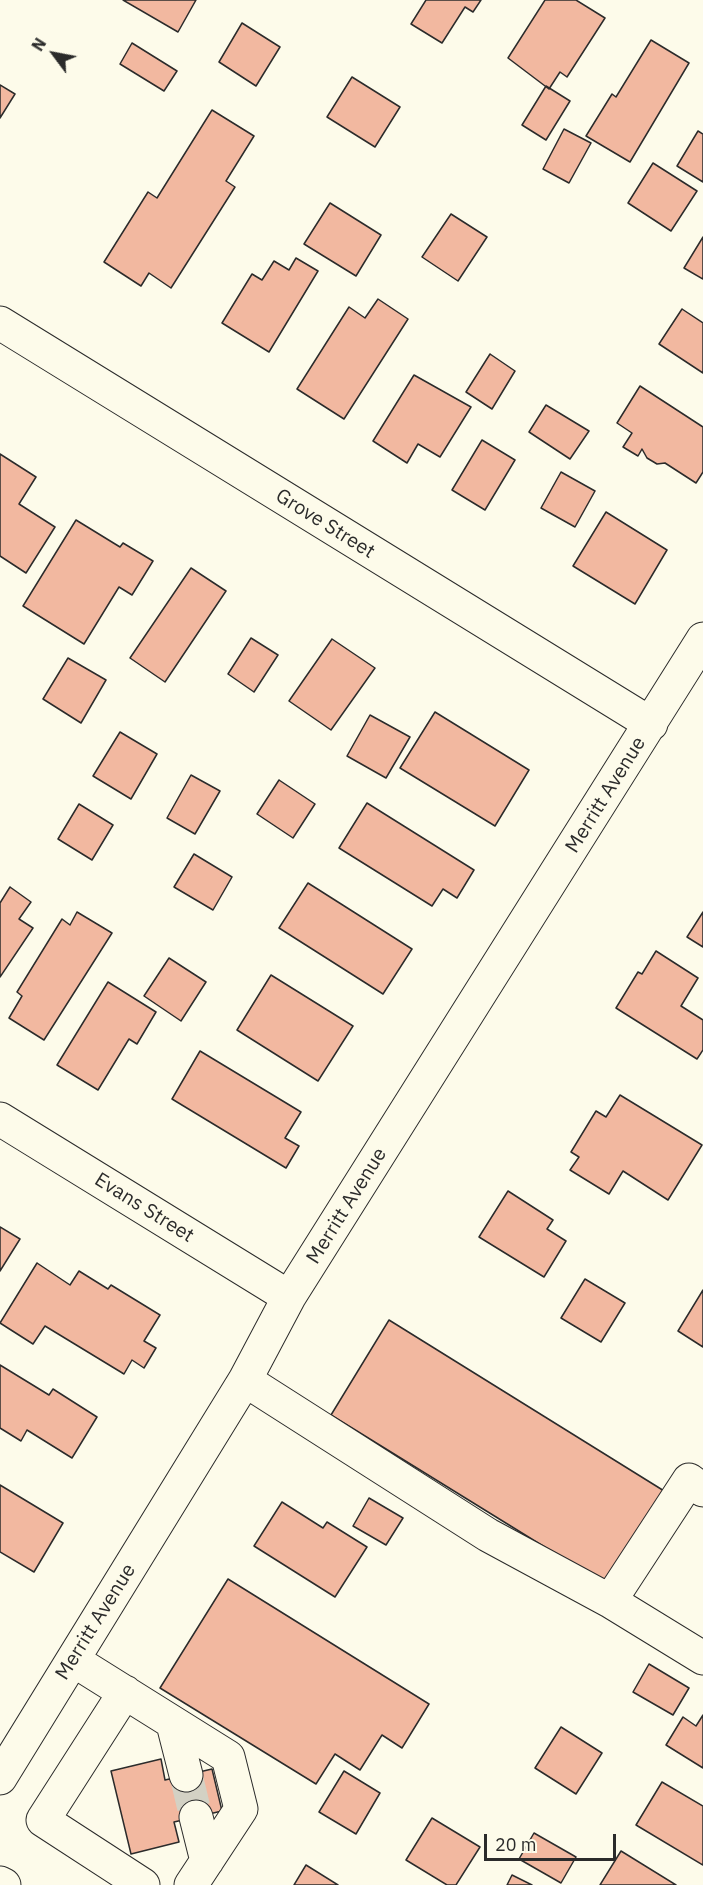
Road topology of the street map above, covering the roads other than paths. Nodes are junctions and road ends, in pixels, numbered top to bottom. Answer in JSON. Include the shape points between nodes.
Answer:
{"nodes":[{"id":1,"x":0,"y":323,"type":"edge"},
{"id":2,"x":703,"y":639,"type":"edge"},
{"id":3,"x":651,"y":724,"type":"junction"},
{"id":4,"x":0,"y":1119,"type":"edge"},
{"id":5,"x":289,"y":1297,"type":"junction"},
{"id":6,"x":245,"y":1380,"type":"junction"},
{"id":7,"x":703,"y":1490,"type":"edge"},
{"id":8,"x":610,"y":1601,"type":"junction"},
{"id":9,"x":703,"y":1658,"type":"edge"},
{"id":10,"x":73,"y":1660,"type":"junction"},
{"id":11,"x":125,"y":1692,"type":"junction"},
{"id":12,"x":173,"y":1724,"type":"junction"},
{"id":13,"x":186,"y":1775,"type":"tunnel mouth"},
{"id":14,"x":0,"y":1778,"type":"edge"},
{"id":15,"x":196,"y":1817,"type":"tunnel mouth"},
{"id":16,"x":199,"y":1873,"type":"edge"},
{"id":17,"x":0,"y":1883,"type":"edge"},
{"id":18,"x":4,"y":1885,"type":"edge"},
{"id":19,"x":144,"y":1885,"type":"edge"}],
"edges":[{"from":1,"to":3,"type":"street","name":"Grove Street"},
{"from":2,"to":3,"type":"street","name":"Merritt Avenue"},
{"from":3,"to":5,"type":"street","name":"Merritt Avenue"},
{"from":4,"to":5,"type":"street","name":"Evans Street"},
{"from":5,"to":6,"type":"street","name":"Merritt Avenue"},
{"from":6,"to":8,"type":"street","via":[[488,1535]]},
{"from":6,"to":10,"type":"street","name":"Merritt Avenue"},
{"from":7,"to":8,"type":"street","via":[[689,1480]]},
{"from":8,"to":9,"type":"street"},
{"from":10,"to":11,"type":"street"},
{"from":10,"to":14,"type":"street","name":"Merritt Avenue"},
{"from":11,"to":12,"type":"street"},
{"from":11,"to":19,"type":"street","via":[[43,1820]]},
{"from":12,"to":13,"type":"street"},
{"from":12,"to":16,"type":"street","via":[[228,1757],[242,1809]]},
{"from":15,"to":16,"type":"street"},
{"from":17,"to":18,"type":"street"}]}
